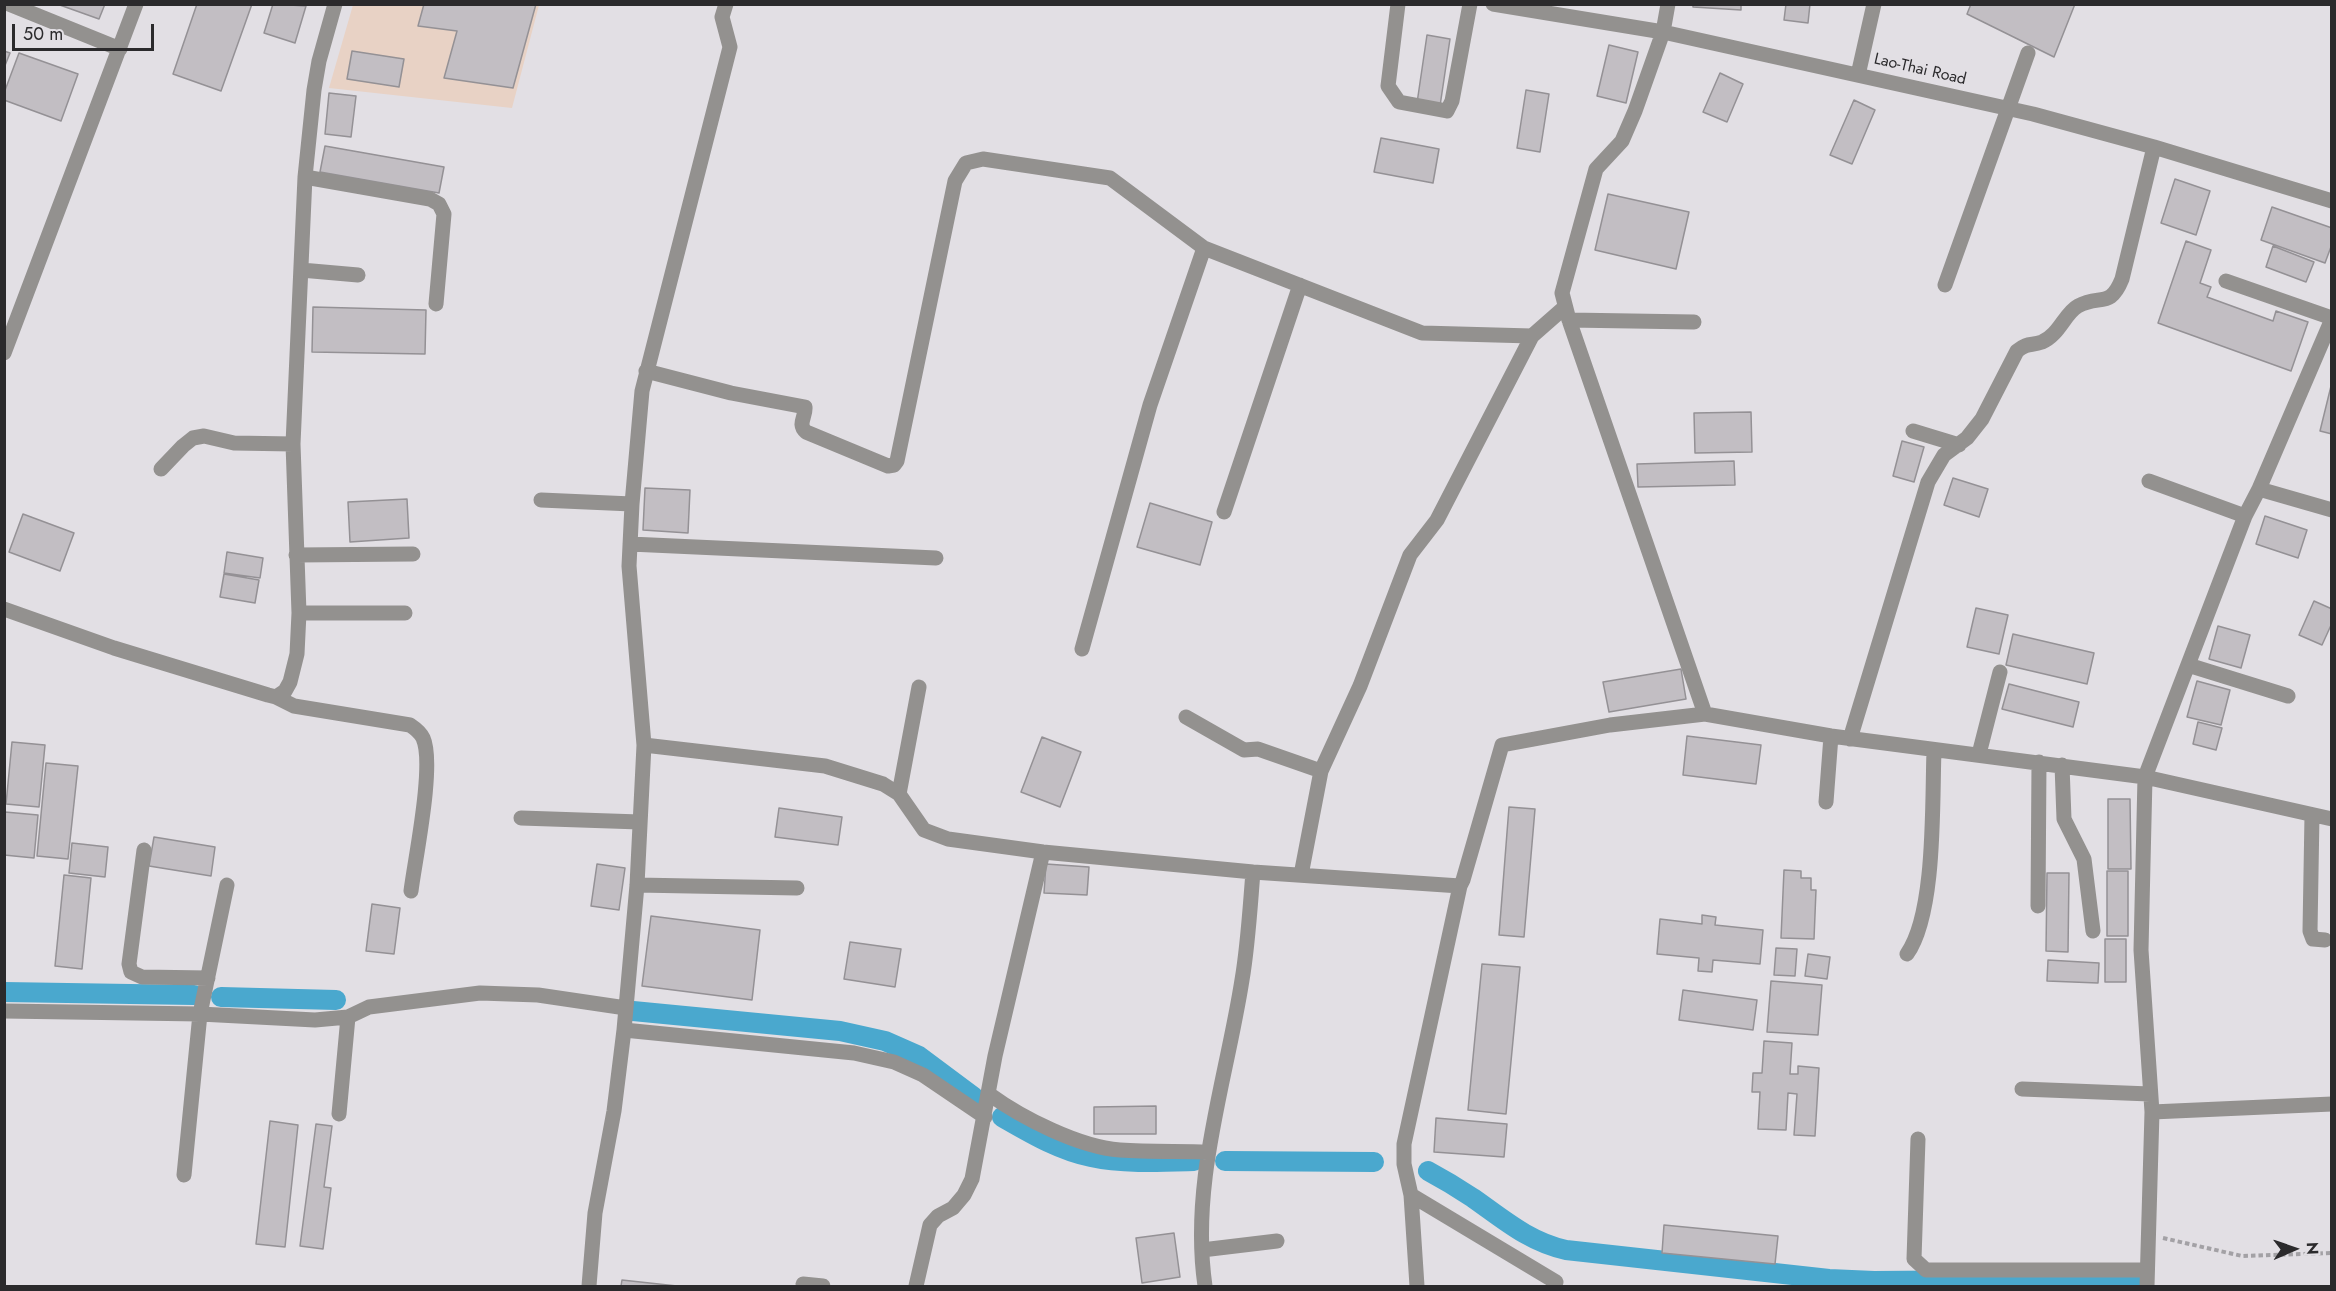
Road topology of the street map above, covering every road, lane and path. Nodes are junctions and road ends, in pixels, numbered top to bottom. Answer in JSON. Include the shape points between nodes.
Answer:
{"nodes":[{"id":1,"x":9,"y":4,"type":"edge"},
{"id":2,"x":136,"y":4,"type":"edge"},
{"id":3,"x":335,"y":4,"type":"edge"},
{"id":4,"x":726,"y":4,"type":"edge"},
{"id":5,"x":1398,"y":4,"type":"edge"},
{"id":6,"x":1470,"y":4,"type":"edge"},
{"id":7,"x":1493,"y":4,"type":"edge"},
{"id":8,"x":1668,"y":4,"type":"edge"},
{"id":9,"x":1874,"y":4,"type":"edge"},
{"id":10,"x":1525,"y":7,"type":"edge"},
{"id":11,"x":1663,"y":32,"type":"junction"},
{"id":12,"x":120,"y":49,"type":"junction"},
{"id":13,"x":2028,"y":53,"type":"dead end"},
{"id":14,"x":1858,"y":75,"type":"junction"},
{"id":15,"x":2007,"y":108,"type":"junction"},
{"id":16,"x":2154,"y":147,"type":"junction"},
{"id":17,"x":305,"y":177,"type":"junction"},
{"id":18,"x":2331,"y":201,"type":"edge"},
{"id":19,"x":1204,"y":248,"type":"junction"},
{"id":20,"x":301,"y":270,"type":"junction"},
{"id":21,"x":358,"y":275,"type":"dead end"},
{"id":22,"x":2226,"y":281,"type":"dead end"},
{"id":23,"x":1300,"y":285,"type":"junction"},
{"id":24,"x":1945,"y":285,"type":"dead end"},
{"id":25,"x":436,"y":304,"type":"dead end"},
{"id":26,"x":1567,"y":314,"type":"junction"},
{"id":27,"x":2331,"y":318,"type":"edge"},
{"id":28,"x":1694,"y":322,"type":"dead end"},
{"id":29,"x":1532,"y":336,"type":"junction"},
{"id":30,"x":4,"y":353,"type":"edge"},
{"id":31,"x":646,"y":371,"type":"junction"},
{"id":32,"x":1913,"y":431,"type":"dead end"},
{"id":33,"x":293,"y":444,"type":"junction"},
{"id":34,"x":1959,"y":446,"type":"junction"},
{"id":35,"x":161,"y":469,"type":"dead end"},
{"id":36,"x":2149,"y":481,"type":"dead end"},
{"id":37,"x":2259,"y":489,"type":"junction"},
{"id":38,"x":541,"y":500,"type":"dead end"},
{"id":39,"x":632,"y":504,"type":"junction"},
{"id":40,"x":2331,"y":510,"type":"edge"},
{"id":41,"x":1224,"y":512,"type":"dead end"},
{"id":42,"x":2245,"y":516,"type":"junction"},
{"id":43,"x":630,"y":544,"type":"junction"},
{"id":44,"x":413,"y":554,"type":"dead end"},
{"id":45,"x":296,"y":555,"type":"junction"},
{"id":46,"x":936,"y":558,"type":"dead end"},
{"id":47,"x":4,"y":609,"type":"edge"},
{"id":48,"x":298,"y":613,"type":"junction"},
{"id":49,"x":405,"y":613,"type":"dead end"},
{"id":50,"x":1082,"y":650,"type":"dead end"},
{"id":51,"x":2188,"y":665,"type":"junction"},
{"id":52,"x":2000,"y":672,"type":"dead end"},
{"id":53,"x":919,"y":687,"type":"dead end"},
{"id":54,"x":2288,"y":696,"type":"dead end"},
{"id":55,"x":276,"y":697,"type":"junction"},
{"id":56,"x":1705,"y":714,"type":"junction"},
{"id":57,"x":1186,"y":717,"type":"dead end"},
{"id":58,"x":1831,"y":736,"type":"junction"},
{"id":59,"x":1850,"y":739,"type":"junction"},
{"id":60,"x":644,"y":745,"type":"junction"},
{"id":61,"x":1934,"y":750,"type":"junction"},
{"id":62,"x":1979,"y":754,"type":"junction"},
{"id":63,"x":2039,"y":762,"type":"junction"},
{"id":64,"x":2062,"y":765,"type":"junction"},
{"id":65,"x":1321,"y":771,"type":"junction"},
{"id":66,"x":2145,"y":777,"type":"junction"},
{"id":67,"x":899,"y":794,"type":"junction"},
{"id":68,"x":1826,"y":802,"type":"dead end"},
{"id":69,"x":2312,"y":815,"type":"junction"},
{"id":70,"x":521,"y":818,"type":"dead end"},
{"id":71,"x":2331,"y":819,"type":"edge"},
{"id":72,"x":640,"y":822,"type":"junction"},
{"id":73,"x":144,"y":850,"type":"dead end"},
{"id":74,"x":1042,"y":852,"type":"junction"},
{"id":75,"x":1253,"y":872,"type":"junction"},
{"id":76,"x":1301,"y":875,"type":"junction"},
{"id":77,"x":227,"y":885,"type":"dead end"},
{"id":78,"x":637,"y":885,"type":"junction"},
{"id":79,"x":1460,"y":886,"type":"junction"},
{"id":80,"x":797,"y":888,"type":"dead end"},
{"id":81,"x":411,"y":891,"type":"dead end"},
{"id":82,"x":2038,"y":906,"type":"dead end"},
{"id":83,"x":2093,"y":931,"type":"dead end"},
{"id":84,"x":2325,"y":940,"type":"dead end"},
{"id":85,"x":1907,"y":954,"type":"dead end"},
{"id":86,"x":208,"y":978,"type":"junction"},
{"id":87,"x":626,"y":1008,"type":"junction"},
{"id":88,"x":4,"y":1011,"type":"edge"},
{"id":89,"x":200,"y":1014,"type":"junction"},
{"id":90,"x":348,"y":1017,"type":"junction"},
{"id":91,"x":624,"y":1030,"type":"junction"},
{"id":92,"x":2022,"y":1089,"type":"dead end"},
{"id":93,"x":989,"y":1094,"type":"junction"},
{"id":94,"x":2151,"y":1094,"type":"junction"},
{"id":95,"x":2331,"y":1104,"type":"edge"},
{"id":96,"x":2152,"y":1113,"type":"junction"},
{"id":97,"x":339,"y":1114,"type":"dead end"},
{"id":98,"x":985,"y":1117,"type":"junction"},
{"id":99,"x":1918,"y":1139,"type":"dead end"},
{"id":100,"x":1208,"y":1152,"type":"junction"},
{"id":101,"x":184,"y":1174,"type":"dead end"},
{"id":102,"x":1412,"y":1195,"type":"junction"},
{"id":103,"x":2148,"y":1235,"type":"junction"},
{"id":104,"x":1276,"y":1241,"type":"dead end"},
{"id":105,"x":1202,"y":1250,"type":"junction"},
{"id":106,"x":2331,"y":1253,"type":"edge"},
{"id":107,"x":2147,"y":1270,"type":"junction"},
{"id":108,"x":1556,"y":1282,"type":"dead end"},
{"id":109,"x":803,"y":1284,"type":"dead end"},
{"id":110,"x":589,"y":1287,"type":"edge"},
{"id":111,"x":823,"y":1287,"type":"edge"},
{"id":112,"x":916,"y":1287,"type":"edge"},
{"id":113,"x":1206,"y":1287,"type":"edge"},
{"id":114,"x":1418,"y":1287,"type":"edge"},
{"id":115,"x":2147,"y":1287,"type":"edge"}],
"edges":[{"from":1,"to":12,"type":"street"},
{"from":2,"to":12,"type":"street"},
{"from":3,"to":17,"type":"street","via":[[319,61]]},
{"from":4,"to":31,"type":"street","via":[[722,16],[730,47]]},
{"from":5,"to":6,"type":"street","via":[[1388,86],[1399,102],[1447,111]]},
{"from":7,"to":10,"type":"street","name":"Lao-Thai Road"},
{"from":8,"to":11,"type":"street"},
{"from":9,"to":14,"type":"street"},
{"from":10,"to":11,"type":"street","name":"Lao-Thai Road"},
{"from":11,"to":14,"type":"street","name":"Lao-Thai Road"},
{"from":11,"to":26,"type":"street","via":[[1622,141],[1596,169],[1562,293]]},
{"from":12,"to":30,"type":"street"},
{"from":13,"to":15,"type":"street"},
{"from":14,"to":15,"type":"street","name":"Lao-Thai Road"},
{"from":15,"to":16,"type":"street","name":"Lao-Thai Road"},
{"from":15,"to":24,"type":"street"},
{"from":16,"to":18,"type":"street","name":"Lao-Thai Road"},
{"from":16,"to":34,"type":"street","via":[[2117,292],[2109,298],[2077,306],[2059,329],[2042,342],[2025,344],[2017,351],[1983,419]]},
{"from":17,"to":20,"type":"street"},
{"from":17,"to":25,"type":"street","via":[[430,199],[439,204],[444,214]]},
{"from":19,"to":23,"type":"street"},
{"from":19,"to":31,"type":"street","via":[[1110,178],[983,159],[966,164],[955,181],[894,465],[888,466],[807,432],[801,424],[805,407]]},
{"from":19,"to":50,"type":"street","via":[[1150,405]]},
{"from":20,"to":21,"type":"street"},
{"from":20,"to":33,"type":"street"},
{"from":22,"to":27,"type":"street"},
{"from":23,"to":29,"type":"street","via":[[1422,333]]},
{"from":23,"to":41,"type":"street"},
{"from":26,"to":28,"type":"street"},
{"from":26,"to":29,"type":"street"},
{"from":26,"to":56,"type":"street"},
{"from":27,"to":37,"type":"street"},
{"from":29,"to":65,"type":"street","via":[[1437,520],[1410,555],[1360,686]]},
{"from":31,"to":39,"type":"street"},
{"from":32,"to":34,"type":"street"},
{"from":33,"to":35,"type":"street","via":[[193,438]]},
{"from":33,"to":45,"type":"street"},
{"from":34,"to":59,"type":"street","via":[[1944,455],[1928,482]]},
{"from":36,"to":42,"type":"street"},
{"from":37,"to":40,"type":"street"},
{"from":37,"to":42,"type":"street"},
{"from":38,"to":39,"type":"street"},
{"from":39,"to":43,"type":"street"},
{"from":42,"to":51,"type":"street"},
{"from":43,"to":46,"type":"street"},
{"from":43,"to":60,"type":"street"},
{"from":44,"to":45,"type":"street"},
{"from":45,"to":48,"type":"street"},
{"from":47,"to":55,"type":"street","via":[[114,648]]},
{"from":48,"to":49,"type":"street"},
{"from":48,"to":55,"type":"street","via":[[297,654],[290,682]]},
{"from":51,"to":54,"type":"street"},
{"from":51,"to":66,"type":"street"},
{"from":52,"to":62,"type":"street"},
{"from":53,"to":67,"type":"street"},
{"from":55,"to":81,"type":"street","via":[[294,706],[410,725],[419,731],[424,740],[427,773]]},
{"from":56,"to":58,"type":"street"},
{"from":56,"to":79,"type":"street","via":[[1610,725],[1502,745]]},
{"from":57,"to":65,"type":"street","via":[[1244,750],[1258,749]]},
{"from":58,"to":59,"type":"street"},
{"from":58,"to":68,"type":"street"},
{"from":59,"to":61,"type":"street"},
{"from":60,"to":67,"type":"street","via":[[825,766],[883,784]]},
{"from":60,"to":72,"type":"street"},
{"from":61,"to":62,"type":"street"},
{"from":61,"to":85,"type":"street","via":[[1929,886],[1914,945]]},
{"from":62,"to":63,"type":"street"},
{"from":63,"to":64,"type":"street"},
{"from":63,"to":82,"type":"street"},
{"from":64,"to":66,"type":"street"},
{"from":64,"to":83,"type":"street","via":[[2064,819],[2084,859]]},
{"from":65,"to":76,"type":"street"},
{"from":66,"to":69,"type":"street"},
{"from":66,"to":94,"type":"street","via":[[2141,950]]},
{"from":67,"to":74,"type":"street","via":[[924,830],[948,839]]},
{"from":69,"to":71,"type":"street"},
{"from":69,"to":84,"type":"street","via":[[2310,931],[2313,939]]},
{"from":70,"to":72,"type":"street"},
{"from":72,"to":78,"type":"street"},
{"from":73,"to":86,"type":"street","via":[[131,972],[142,976]]},
{"from":74,"to":75,"type":"street"},
{"from":74,"to":93,"type":"street"},
{"from":75,"to":76,"type":"street"},
{"from":75,"to":100,"type":"street","via":[[1243,979]]},
{"from":76,"to":79,"type":"street"},
{"from":77,"to":86,"type":"street"},
{"from":78,"to":80,"type":"street"},
{"from":78,"to":87,"type":"street"},
{"from":79,"to":102,"type":"street","via":[[1404,1144],[1404,1164]]},
{"from":86,"to":89,"type":"street"},
{"from":87,"to":90,"type":"street","via":[[538,994],[480,993],[369,1007]]},
{"from":87,"to":91,"type":"street"},
{"from":88,"to":89,"type":"street"},
{"from":89,"to":90,"type":"street","via":[[315,1020]]},
{"from":89,"to":101,"type":"street"},
{"from":90,"to":97,"type":"street"},
{"from":91,"to":98,"type":"street","via":[[854,1053],[894,1062],[923,1075]]},
{"from":91,"to":110,"type":"street","via":[[615,1111],[596,1213]]},
{"from":92,"to":94,"type":"street"},
{"from":93,"to":98,"type":"street"},
{"from":93,"to":100,"type":"street","via":[[1009,1108],[1082,1143],[1118,1150]]},
{"from":94,"to":96,"type":"street"},
{"from":95,"to":96,"type":"street"},
{"from":96,"to":103,"type":"street"},
{"from":98,"to":112,"type":"street","via":[[972,1179],[953,1208],[930,1225]]},
{"from":99,"to":107,"type":"street","via":[[1914,1259],[1926,1270]]},
{"from":100,"to":105,"type":"street"},
{"from":102,"to":108,"type":"street"},
{"from":102,"to":114,"type":"street"},
{"from":103,"to":106,"type":"path","via":[[2242,1256]]},
{"from":103,"to":107,"type":"street"},
{"from":104,"to":105,"type":"street"},
{"from":105,"to":113,"type":"street"},
{"from":107,"to":115,"type":"street"},
{"from":109,"to":111,"type":"street"}]}
